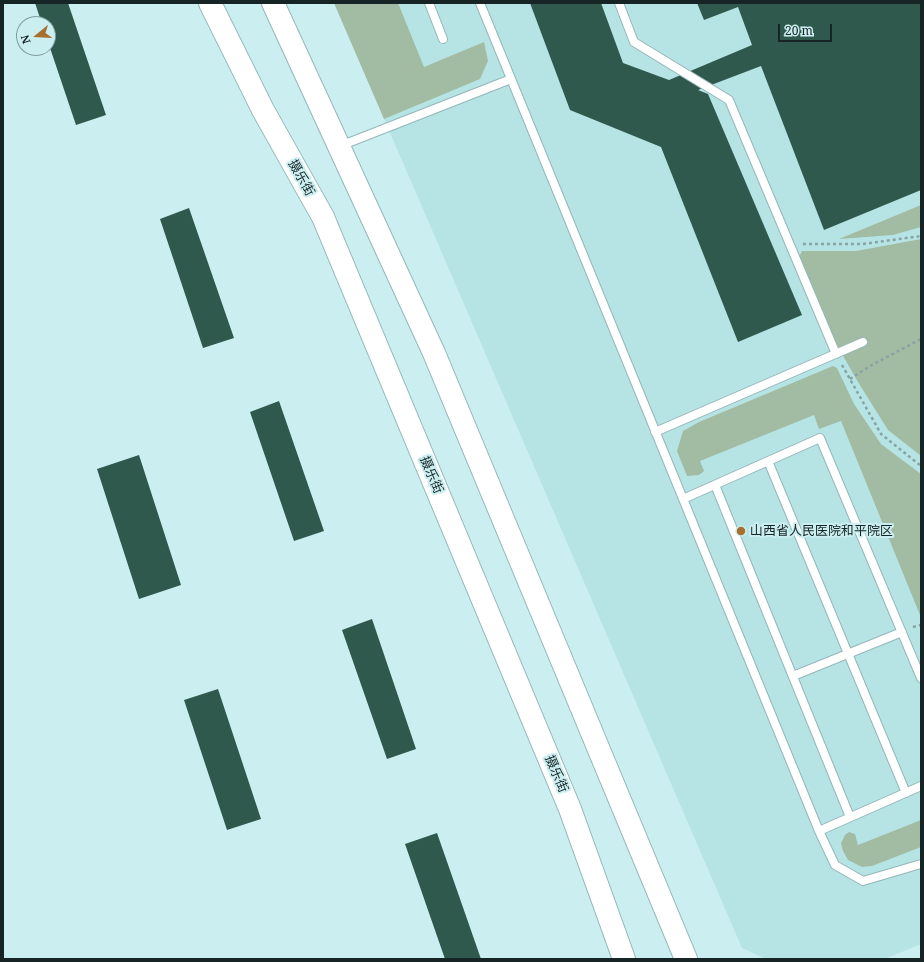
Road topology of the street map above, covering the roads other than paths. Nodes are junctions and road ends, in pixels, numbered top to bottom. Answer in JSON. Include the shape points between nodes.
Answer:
{"nodes":[{"id":1,"x":210,"y":3,"type":"edge"},
{"id":2,"x":273,"y":3,"type":"edge"},
{"id":3,"x":428,"y":3,"type":"edge"},
{"id":4,"x":480,"y":3,"type":"edge"},
{"id":5,"x":619,"y":3,"type":"edge"},
{"id":6,"x":443,"y":39,"type":"dead end"},
{"id":7,"x":511,"y":79,"type":"junction"},
{"id":8,"x":340,"y":147,"type":"junction"},
{"id":9,"x":863,"y":342,"type":"dead end"},
{"id":10,"x":836,"y":354,"type":"junction"},
{"id":11,"x":655,"y":432,"type":"junction"},
{"id":12,"x":768,"y":461,"type":"junction"},
{"id":13,"x":715,"y":485,"type":"junction"},
{"id":14,"x":683,"y":499,"type":"junction"},
{"id":15,"x":902,"y":632,"type":"junction"},
{"id":16,"x":848,"y":654,"type":"junction"},
{"id":17,"x":792,"y":676,"type":"junction"},
{"id":18,"x":921,"y":678,"type":"edge"},
{"id":19,"x":921,"y":786,"type":"edge"},
{"id":20,"x":906,"y":793,"type":"junction"},
{"id":21,"x":850,"y":817,"type":"junction"},
{"id":22,"x":819,"y":831,"type":"junction"},
{"id":23,"x":921,"y":864,"type":"edge"},
{"id":24,"x":624,"y":959,"type":"edge"},
{"id":25,"x":686,"y":959,"type":"edge"}],
"edges":[{"from":1,"to":24,"type":"main road","name":"摄乐街","via":[[263,110],[323,217],[567,801]]},
{"from":2,"to":8,"type":"main road"},
{"from":3,"to":6,"type":"lane"},
{"from":4,"to":7,"type":"lane"},
{"from":5,"to":10,"type":"lane","via":[[634,42],[729,100]]},
{"from":7,"to":8,"type":"lane"},
{"from":7,"to":11,"type":"lane"},
{"from":8,"to":25,"type":"main road","via":[[434,352]]},
{"from":9,"to":10,"type":"lane"},
{"from":10,"to":11,"type":"lane"},
{"from":11,"to":14,"type":"lane"},
{"from":12,"to":13,"type":"lane"},
{"from":12,"to":15,"type":"lane","via":[[820,438]]},
{"from":12,"to":16,"type":"lane"},
{"from":13,"to":14,"type":"lane"},
{"from":13,"to":17,"type":"lane"},
{"from":14,"to":22,"type":"lane"},
{"from":15,"to":16,"type":"lane"},
{"from":15,"to":18,"type":"lane"},
{"from":16,"to":17,"type":"lane"},
{"from":16,"to":20,"type":"lane"},
{"from":17,"to":21,"type":"lane"},
{"from":19,"to":20,"type":"lane"},
{"from":20,"to":21,"type":"lane"},
{"from":21,"to":22,"type":"lane"},
{"from":22,"to":23,"type":"lane","via":[[835,865],[863,881]]}]}
